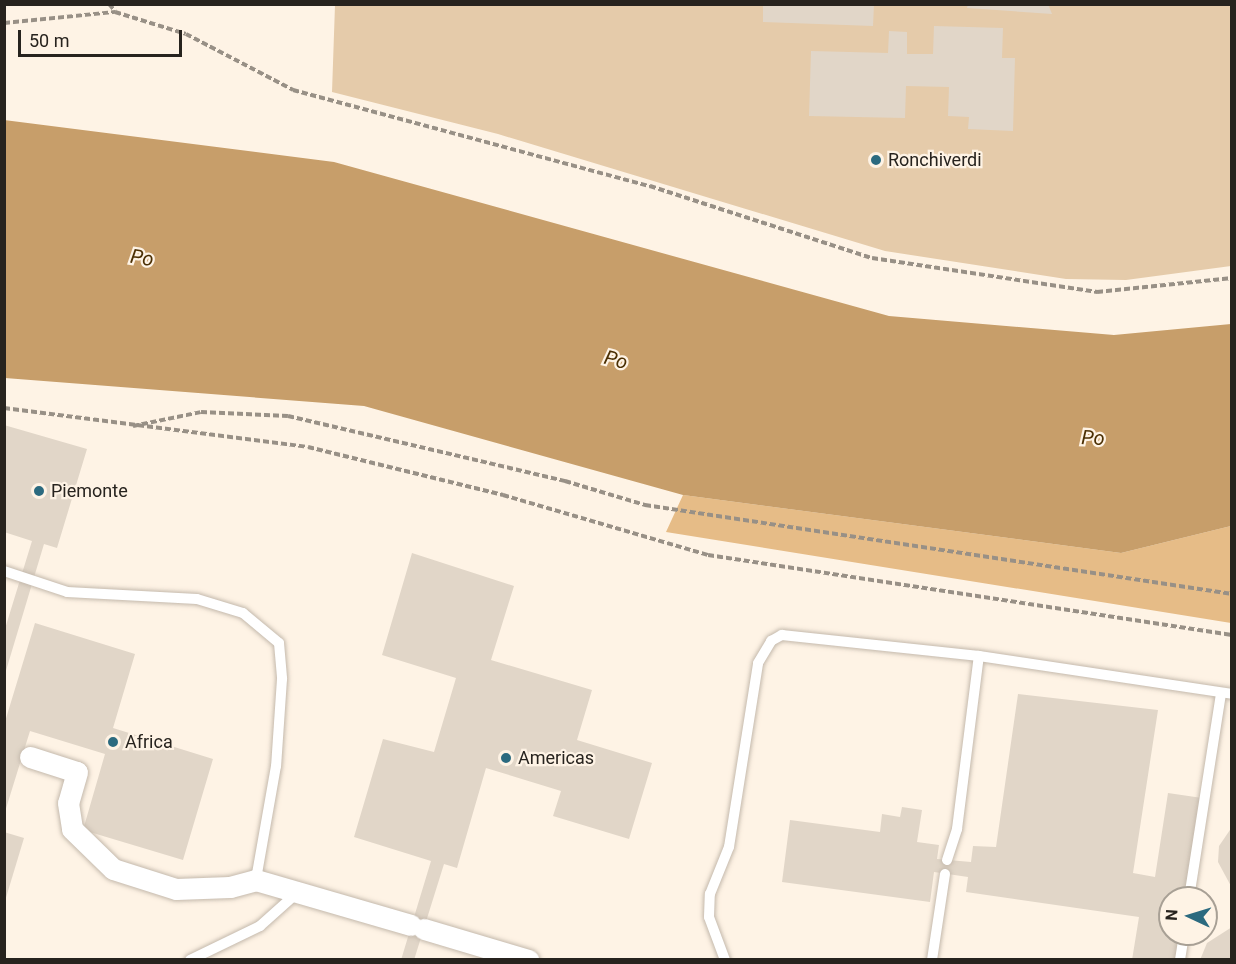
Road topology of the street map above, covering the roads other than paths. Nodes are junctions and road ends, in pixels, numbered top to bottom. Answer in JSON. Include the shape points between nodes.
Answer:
{"nodes":[{"id":1,"x":4,"y":571,"type":"edge"},
{"id":2,"x":979,"y":656,"type":"junction"},
{"id":3,"x":1226,"y":693,"type":"edge"},
{"id":4,"x":30,"y":757,"type":"dead end"},
{"id":5,"x":947,"y":860,"type":"dead end"},
{"id":6,"x":945,"y":874,"type":"dead end"},
{"id":7,"x":256,"y":880,"type":"junction"},
{"id":8,"x":1191,"y":886,"type":"edge"},
{"id":9,"x":298,"y":892,"type":"junction"},
{"id":10,"x":190,"y":960,"type":"edge"},
{"id":11,"x":528,"y":960,"type":"edge"},
{"id":12,"x":725,"y":960,"type":"edge"},
{"id":13,"x":932,"y":960,"type":"edge"}],
"edges":[{"from":1,"to":7,"type":"lane","via":[[67,592],[197,599],[243,613],[279,643],[276,766]]},
{"from":2,"to":3,"type":"lane"},
{"from":2,"to":5,"type":"lane","via":[[957,829]]},
{"from":2,"to":12,"type":"lane","via":[[795,633],[771,641],[763,651],[729,847],[710,894],[709,916]]},
{"from":3,"to":8,"type":"lane"},
{"from":4,"to":7,"type":"street","via":[[77,772],[68,803],[72,829],[113,869],[176,889],[230,887]]},
{"from":6,"to":13,"type":"lane"},
{"from":7,"to":9,"type":"street"},
{"from":9,"to":10,"type":"lane","via":[[260,926]]},
{"from":9,"to":11,"type":"street"}]}
